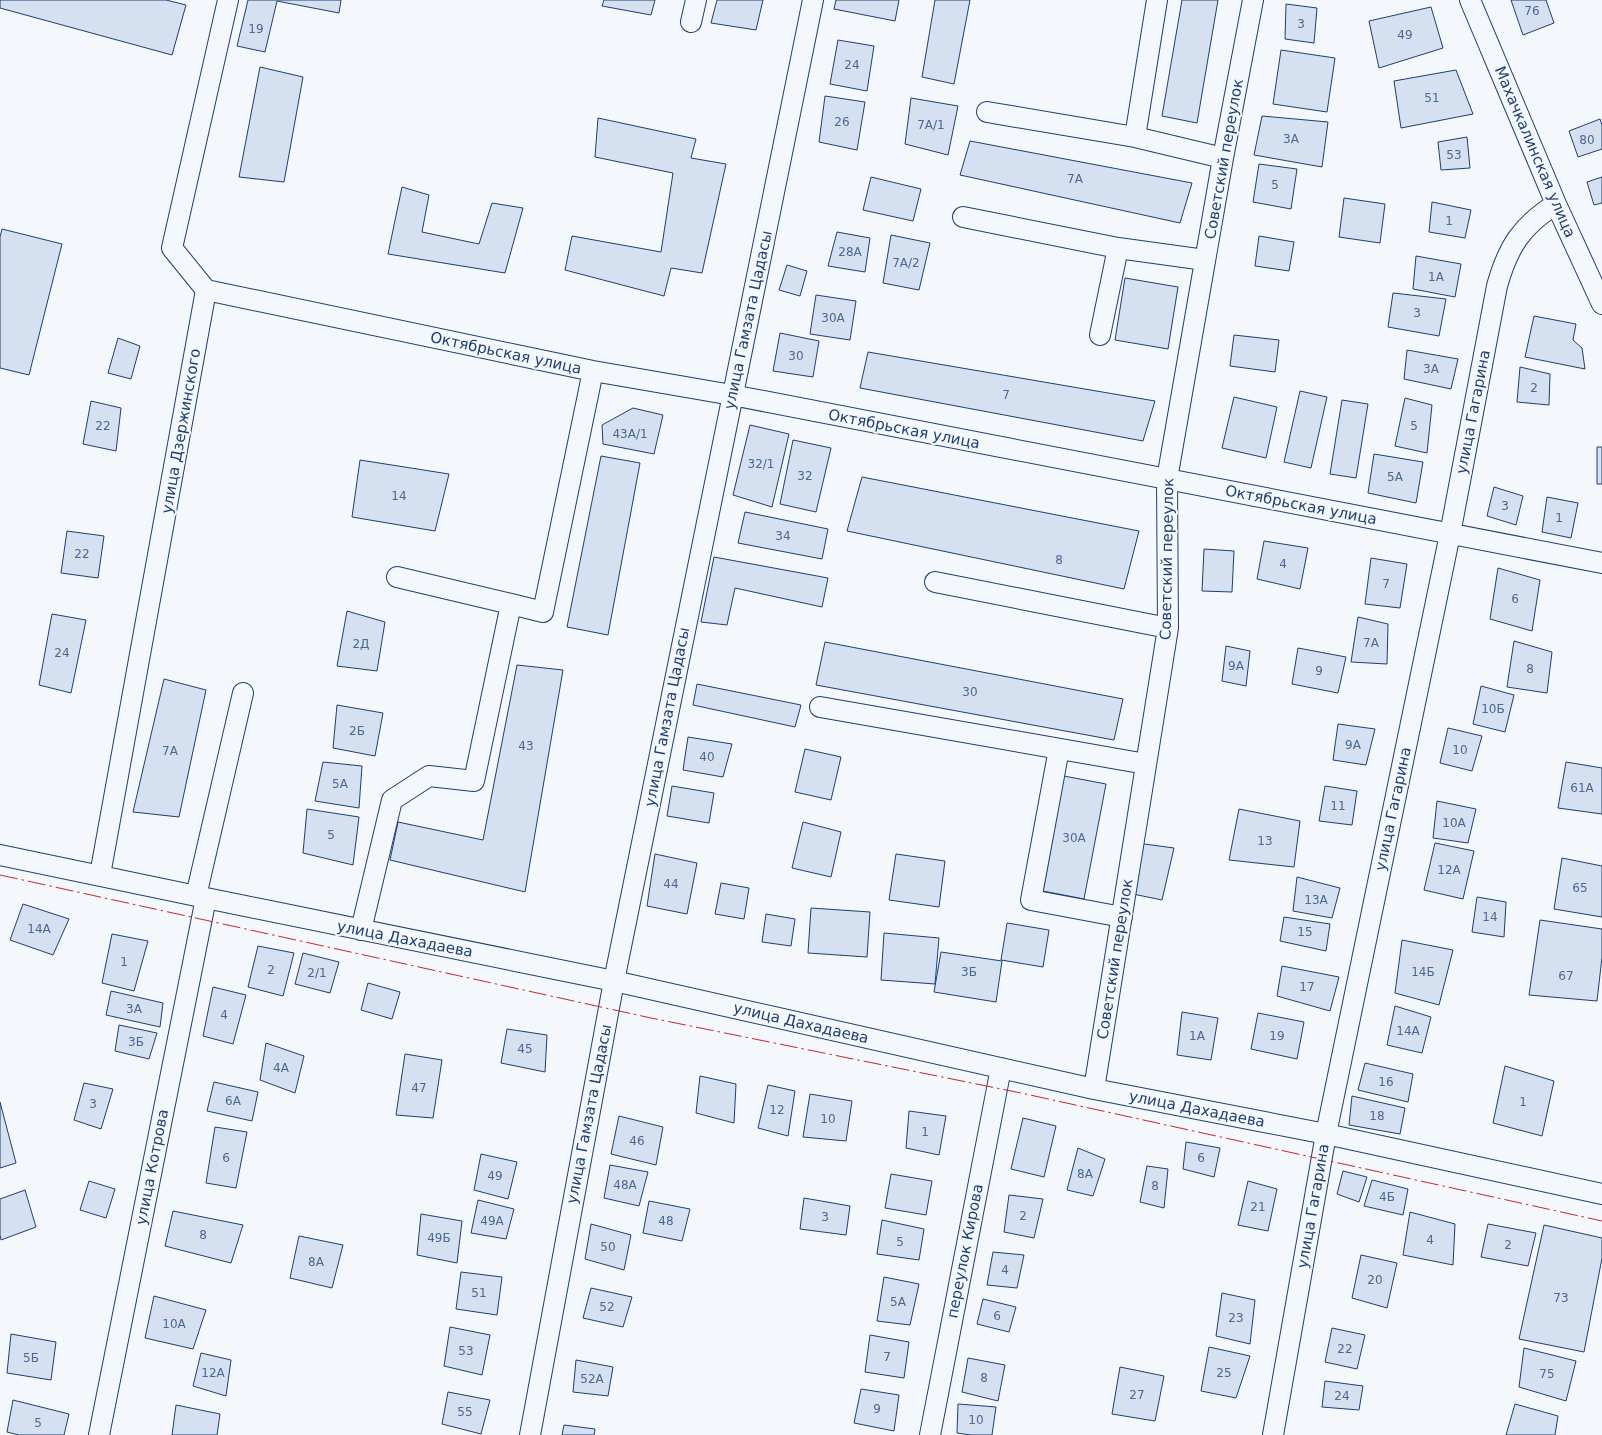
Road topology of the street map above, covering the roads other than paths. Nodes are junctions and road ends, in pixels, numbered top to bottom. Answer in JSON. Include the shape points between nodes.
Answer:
{"nodes":[{"id":1,"x":228,"y":0,"type":"edge"},
{"id":2,"x":696,"y":0,"type":"edge"},
{"id":3,"x":813,"y":0,"type":"edge"},
{"id":4,"x":1157,"y":0,"type":"edge"},
{"id":5,"x":1253,"y":0,"type":"edge"},
{"id":6,"x":1470,"y":0,"type":"edge"},
{"id":7,"x":691,"y":22,"type":"dead end"},
{"id":8,"x":987,"y":112,"type":"dead end"},
{"id":9,"x":1135,"y":137,"type":"junction"},
{"id":10,"x":1223,"y":158,"type":"junction"},
{"id":11,"x":1556,"y":204,"type":"junction"},
{"id":12,"x":963,"y":217,"type":"dead end"},
{"id":13,"x":1118,"y":248,"type":"junction"},
{"id":14,"x":1205,"y":260,"type":"junction"},
{"id":15,"x":206,"y":290,"type":"junction"},
{"id":16,"x":1602,"y":304,"type":"edge"},
{"id":17,"x":1100,"y":335,"type":"dead end"},
{"id":18,"x":593,"y":371,"type":"junction"},
{"id":19,"x":732,"y":396,"type":"junction"},
{"id":20,"x":1167,"y":480,"type":"junction"},
{"id":21,"x":1450,"y":534,"type":"junction"},
{"id":22,"x":1602,"y":563,"type":"edge"},
{"id":23,"x":397,"y":577,"type":"dead end"},
{"id":24,"x":935,"y":582,"type":"dead end"},
{"id":25,"x":510,"y":604,"type":"junction"},
{"id":26,"x":1168,"y":628,"type":"junction"},
{"id":27,"x":243,"y":693,"type":"dead end"},
{"id":28,"x":820,"y":707,"type":"dead end"},
{"id":29,"x":1059,"y":749,"type":"junction"},
{"id":30,"x":1146,"y":764,"type":"junction"},
{"id":31,"x":0,"y":855,"type":"edge"},
{"id":32,"x":100,"y":875,"type":"junction"},
{"id":33,"x":201,"y":897,"type":"junction"},
{"id":34,"x":1122,"y":917,"type":"junction"},
{"id":35,"x":361,"y":930,"type":"junction"},
{"id":36,"x":614,"y":981,"type":"junction"},
{"id":37,"x":1000,"y":1068,"type":"junction"},
{"id":38,"x":1094,"y":1089,"type":"junction"},
{"id":39,"x":1326,"y":1134,"type":"junction"},
{"id":40,"x":1602,"y":1194,"type":"edge"},
{"id":41,"x":99,"y":1435,"type":"edge"},
{"id":42,"x":530,"y":1435,"type":"edge"},
{"id":43,"x":930,"y":1435,"type":"edge"},
{"id":44,"x":1273,"y":1435,"type":"edge"}],
"edges":[{"from":1,"to":15,"type":"street","via":[[172,248]]},
{"from":2,"to":7,"type":"street"},
{"from":3,"to":19,"type":"street","name":"улица Гамзата Цадасы"},
{"from":4,"to":9,"type":"street"},
{"from":5,"to":10,"type":"street","name":"Советский переулок"},
{"from":6,"to":11,"type":"street","name":"Махачкалинская улица"},
{"from":8,"to":9,"type":"street"},
{"from":9,"to":10,"type":"street"},
{"from":10,"to":14,"type":"street","name":"Советский переулок"},
{"from":11,"to":16,"type":"street","name":"Махачкалинская улица"},
{"from":11,"to":21,"type":"street","name":"улица Гагарина","via":[[1520,235],[1504,264],[1497,286]]},
{"from":12,"to":13,"type":"street"},
{"from":13,"to":14,"type":"street"},
{"from":13,"to":17,"type":"street"},
{"from":14,"to":20,"type":"street","name":"Советский переулок"},
{"from":15,"to":18,"type":"street","name":"Октябрьская улица"},
{"from":15,"to":32,"type":"street","name":"улица Дзержинского"},
{"from":18,"to":19,"type":"street","name":"Октябрьская улица"},
{"from":18,"to":25,"type":"street","via":[[542,612]]},
{"from":19,"to":20,"type":"street","name":"Октябрьская улица"},
{"from":19,"to":36,"type":"street","name":"улица Гамзата Цадасы"},
{"from":20,"to":21,"type":"street","name":"Октябрьская улица"},
{"from":20,"to":26,"type":"street","name":"Советский переулок"},
{"from":21,"to":22,"type":"street","name":"Октябрьская улица"},
{"from":21,"to":39,"type":"street","name":"улица Гагарина"},
{"from":23,"to":25,"type":"street"},
{"from":24,"to":26,"type":"street"},
{"from":25,"to":35,"type":"street","via":[[474,781],[429,776],[392,800]]},
{"from":26,"to":30,"type":"street","name":"Советский переулок"},
{"from":27,"to":33,"type":"street","name":"улица Котрова"},
{"from":28,"to":29,"type":"street"},
{"from":29,"to":30,"type":"street"},
{"from":29,"to":34,"type":"street","via":[[1031,900]]},
{"from":30,"to":34,"type":"street","name":"Советский переулок"},
{"from":31,"to":32,"type":"street","name":"улица Дахадаева"},
{"from":32,"to":33,"type":"street","name":"улица Дахадаева"},
{"from":33,"to":35,"type":"street","name":"улица Дахадаева"},
{"from":33,"to":41,"type":"street","name":"улица Котрова"},
{"from":34,"to":38,"type":"street","name":"Советский переулок"},
{"from":35,"to":36,"type":"street","name":"улица Дахадаева"},
{"from":36,"to":37,"type":"street","name":"улица Дахадаева"},
{"from":36,"to":42,"type":"street","name":"улица Гамзата Цадасы"},
{"from":37,"to":38,"type":"street","name":"улица Дахадаева"},
{"from":37,"to":43,"type":"street","name":"переулок Кирова"},
{"from":38,"to":39,"type":"street","name":"улица Дахадаева"},
{"from":39,"to":40,"type":"street","name":"улица Дахадаева"},
{"from":39,"to":44,"type":"street","name":"улица Гагарина"}]}
